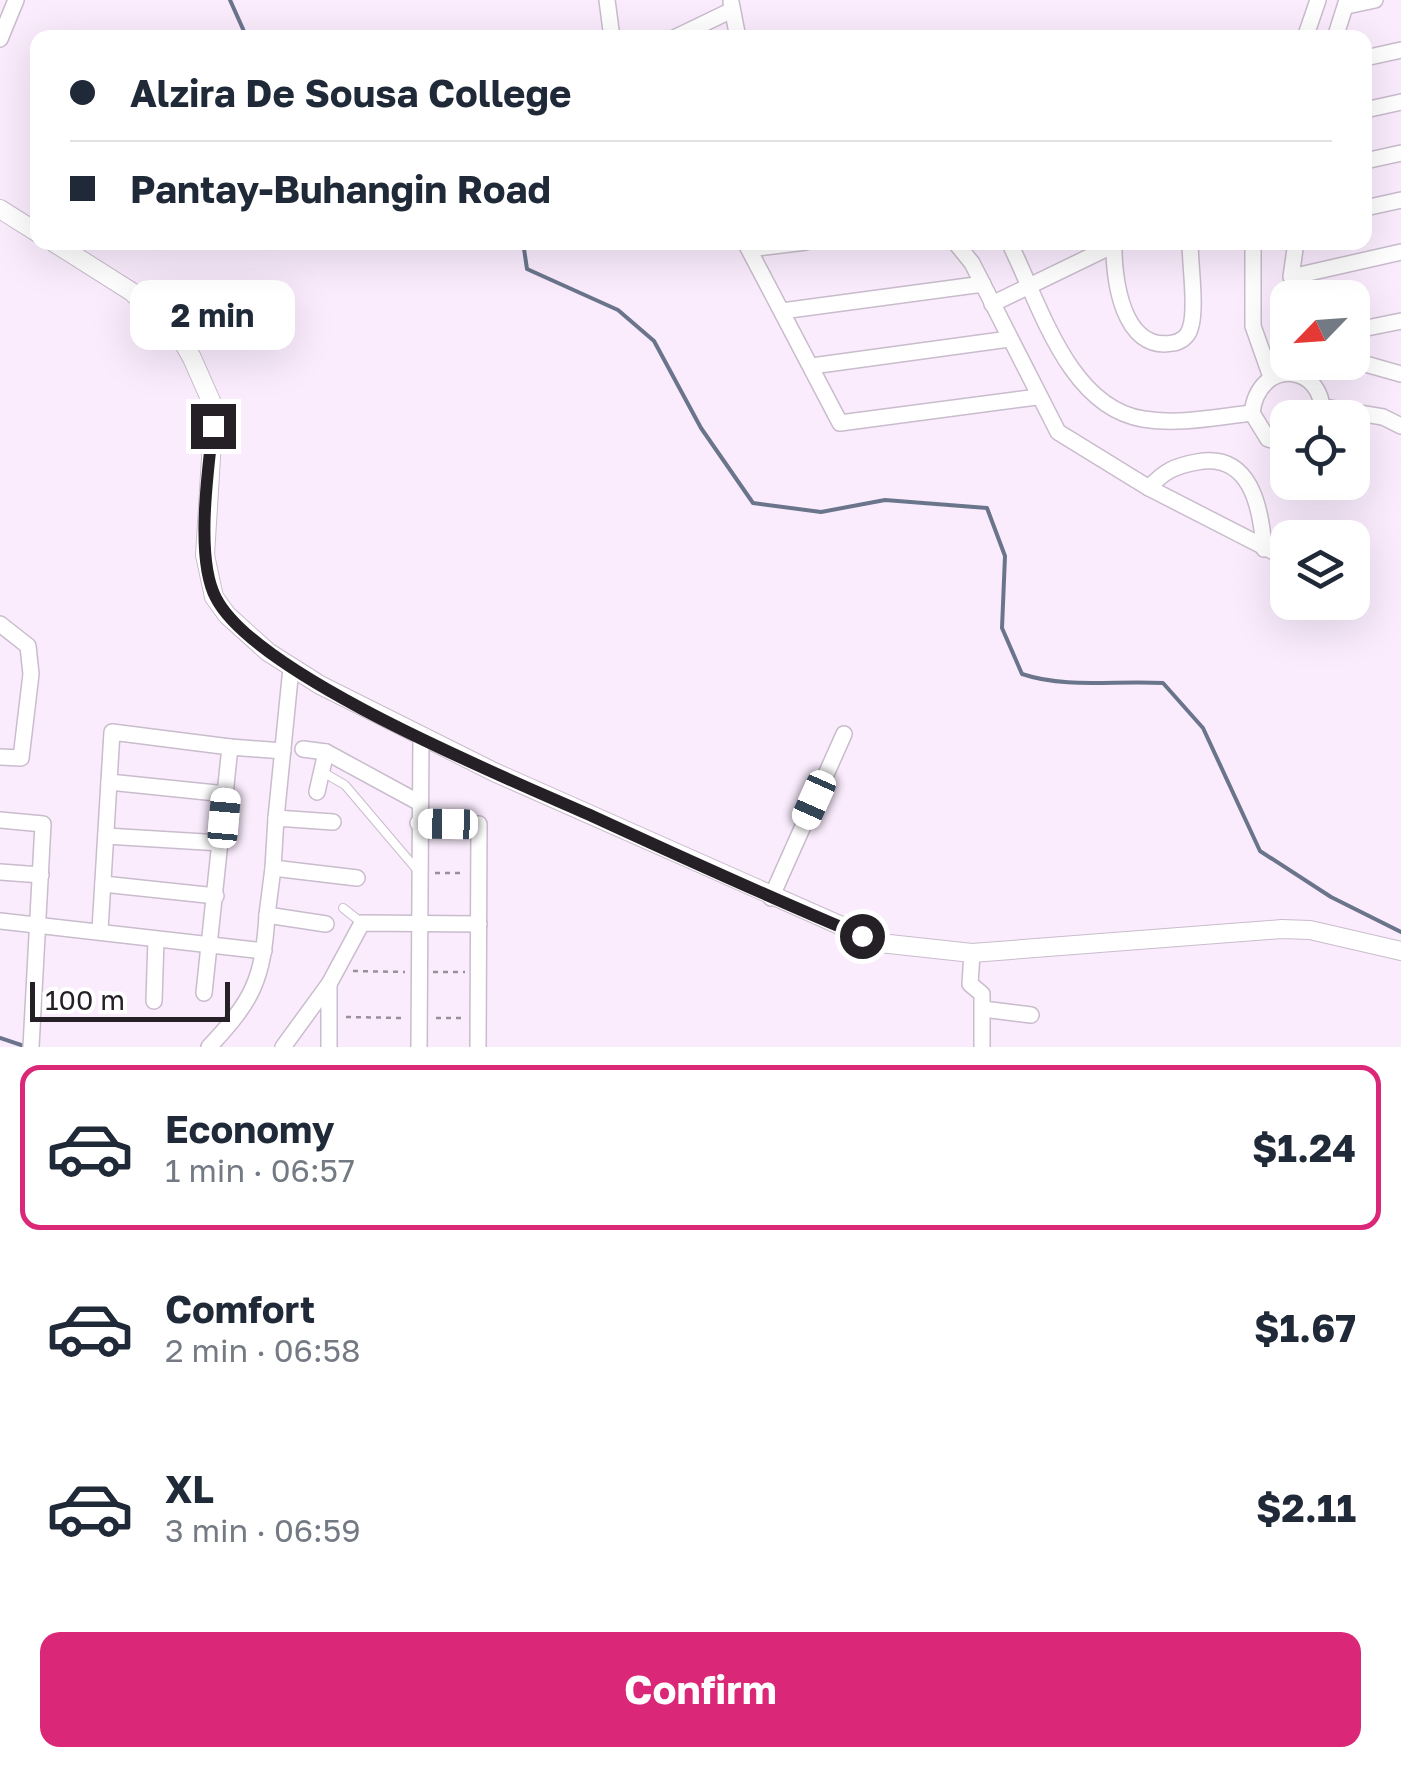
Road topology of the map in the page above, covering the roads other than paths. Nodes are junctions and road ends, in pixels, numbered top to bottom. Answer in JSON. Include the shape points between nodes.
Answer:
{"nodes":[{"id":1,"x":16,"y":0,"type":"edge"},
{"id":2,"x":607,"y":0,"type":"edge"},
{"id":3,"x":1318,"y":0,"type":"edge"},
{"id":4,"x":1374,"y":0,"type":"edge"},
{"id":5,"x":1347,"y":3,"type":"edge"},
{"id":6,"x":731,"y":5,"type":"edge"},
{"id":7,"x":611,"y":30,"type":"edge"},
{"id":8,"x":688,"y":30,"type":"edge"},
{"id":9,"x":736,"y":30,"type":"edge"},
{"id":10,"x":1307,"y":30,"type":"edge"},
{"id":11,"x":1338,"y":30,"type":"edge"},
{"id":12,"x":0,"y":38,"type":"edge"},
{"id":13,"x":1401,"y":50,"type":"edge"},
{"id":14,"x":1372,"y":56,"type":"edge"},
{"id":15,"x":1401,"y":102,"type":"edge"},
{"id":16,"x":1372,"y":108,"type":"edge"},
{"id":17,"x":1401,"y":153,"type":"edge"},
{"id":18,"x":1372,"y":160,"type":"edge"},
{"id":19,"x":1401,"y":200,"type":"edge"},
{"id":20,"x":1372,"y":206,"type":"edge"},
{"id":21,"x":0,"y":209,"type":"edge"},
{"id":22,"x":30,"y":227,"type":"edge"},
{"id":23,"x":65,"y":250,"type":"edge"},
{"id":24,"x":750,"y":250,"type":"edge"},
{"id":25,"x":965,"y":250,"type":"edge"},
{"id":26,"x":1013,"y":250,"type":"edge"},
{"id":27,"x":1102,"y":250,"type":"edge"},
{"id":28,"x":1114,"y":250,"type":"edge"},
{"id":29,"x":1190,"y":250,"type":"edge"},
{"id":30,"x":1254,"y":250,"type":"edge"},
{"id":31,"x":1295,"y":250,"type":"edge"},
{"id":32,"x":1401,"y":252,"type":"edge"},
{"id":33,"x":983,"y":284,"type":"junction"},
{"id":34,"x":1031,"y":286,"type":"junction"},
{"id":35,"x":992,"y":304,"type":"junction"},
{"id":36,"x":782,"y":311,"type":"junction"},
{"id":37,"x":1401,"y":321,"type":"edge"},
{"id":38,"x":1370,"y":328,"type":"edge"},
{"id":39,"x":1009,"y":339,"type":"junction"},
{"id":40,"x":1370,"y":365,"type":"edge"},
{"id":41,"x":812,"y":366,"type":"junction"},
{"id":42,"x":1270,"y":374,"type":"edge"},
{"id":43,"x":1401,"y":374,"type":"edge"},
{"id":44,"x":1270,"y":378,"type":"edge"},
{"id":45,"x":1037,"y":397,"type":"junction"},
{"id":46,"x":1252,"y":413,"type":"junction"},
{"id":47,"x":1370,"y":416,"type":"edge"},
{"id":48,"x":1401,"y":426,"type":"edge"},
{"id":49,"x":1270,"y":440,"type":"edge"},
{"id":50,"x":1149,"y":488,"type":"junction"},
{"id":51,"x":0,"y":624,"type":"edge"},
{"id":52,"x":291,"y":668,"type":"junction"},
{"id":53,"x":844,"y":734,"type":"dead end"},
{"id":54,"x":421,"y":736,"type":"junction"},
{"id":55,"x":230,"y":747,"type":"junction"},
{"id":56,"x":303,"y":748,"type":"dead end"},
{"id":57,"x":283,"y":751,"type":"junction"},
{"id":58,"x":326,"y":752,"type":"junction"},
{"id":59,"x":0,"y":757,"type":"edge"},
{"id":60,"x":321,"y":771,"type":"junction"},
{"id":61,"x":372,"y":778,"type":"junction"},
{"id":62,"x":109,"y":782,"type":"junction"},
{"id":63,"x":318,"y":792,"type":"dead end"},
{"id":64,"x":226,"y":794,"type":"junction"},
{"id":65,"x":358,"y":798,"type":"junction"},
{"id":66,"x":418,"y":802,"type":"junction"},
{"id":67,"x":276,"y":818,"type":"junction"},
{"id":68,"x":0,"y":820,"type":"edge"},
{"id":69,"x":333,"y":822,"type":"dead end"},
{"id":70,"x":418,"y":823,"type":"junction"},
{"id":71,"x":106,"y":836,"type":"junction"},
{"id":72,"x":221,"y":843,"type":"junction"},
{"id":73,"x":273,"y":868,"type":"junction"},
{"id":74,"x":418,"y":871,"type":"junction"},
{"id":75,"x":0,"y":872,"type":"edge"},
{"id":76,"x":41,"y":875,"type":"junction"},
{"id":77,"x":357,"y":878,"type":"dead end"},
{"id":78,"x":103,"y":884,"type":"junction"},
{"id":79,"x":216,"y":896,"type":"junction"},
{"id":80,"x":771,"y":898,"type":"junction"},
{"id":81,"x":342,"y":908,"type":"dead end"},
{"id":82,"x":266,"y":916,"type":"junction"},
{"id":83,"x":0,"y":922,"type":"edge"},
{"id":84,"x":362,"y":923,"type":"junction"},
{"id":85,"x":39,"y":924,"type":"junction"},
{"id":86,"x":326,"y":924,"type":"dead end"},
{"id":87,"x":420,"y":924,"type":"junction"},
{"id":88,"x":478,"y":924,"type":"junction"},
{"id":89,"x":100,"y":930,"type":"junction"},
{"id":90,"x":156,"y":939,"type":"junction"},
{"id":91,"x":208,"y":946,"type":"junction"},
{"id":92,"x":264,"y":951,"type":"junction"},
{"id":93,"x":1401,"y":951,"type":"edge"},
{"id":94,"x":972,"y":953,"type":"junction"},
{"id":95,"x":329,"y":984,"type":"junction"},
{"id":96,"x":204,"y":992,"type":"dead end"},
{"id":97,"x":154,"y":1002,"type":"dead end"},
{"id":98,"x":983,"y":1010,"type":"junction"},
{"id":99,"x":1032,"y":1015,"type":"dead end"},
{"id":100,"x":32,"y":1047,"type":"edge"},
{"id":101,"x":209,"y":1047,"type":"edge"},
{"id":102,"x":283,"y":1047,"type":"edge"},
{"id":103,"x":329,"y":1047,"type":"edge"},
{"id":104,"x":419,"y":1047,"type":"edge"},
{"id":105,"x":478,"y":1047,"type":"edge"},
{"id":106,"x":982,"y":1047,"type":"edge"}],
"edges":[{"from":1,"to":12,"type":"street"},
{"from":2,"to":7,"type":"street"},
{"from":3,"to":10,"type":"street"},
{"from":4,"to":5,"type":"street"},
{"from":5,"to":11,"type":"street"},
{"from":6,"to":8,"type":"street"},
{"from":6,"to":9,"type":"street"},
{"from":13,"to":14,"type":"street"},
{"from":15,"to":16,"type":"street"},
{"from":17,"to":18,"type":"street"},
{"from":19,"to":20,"type":"street"},
{"from":21,"to":22,"type":"street"},
{"from":23,"to":52,"type":"street","via":[[144,302],[192,358],[213,426],[205,555],[214,597],[227,616]]},
{"from":24,"to":36,"type":"street"},
{"from":25,"to":33,"type":"street"},
{"from":26,"to":34,"type":"street"},
{"from":27,"to":34,"type":"street"},
{"from":28,"to":29,"type":"street","via":[[1114,275],[1128,316],[1139,333],[1168,344],[1190,329]]},
{"from":30,"to":42,"type":"street","via":[[1253,326]]},
{"from":31,"to":32,"type":"street","via":[[1292,277]]},
{"from":33,"to":35,"type":"street"},
{"from":33,"to":36,"type":"street"},
{"from":34,"to":35,"type":"street"},
{"from":34,"to":46,"type":"street","via":[[1078,383],[1106,407],[1171,422]]},
{"from":35,"to":39,"type":"street"},
{"from":36,"to":41,"type":"street"},
{"from":37,"to":38,"type":"street"},
{"from":39,"to":41,"type":"street"},
{"from":39,"to":45,"type":"street"},
{"from":40,"to":43,"type":"street"},
{"from":41,"to":45,"type":"street","via":[[840,423]]},
{"from":44,"to":46,"type":"street","via":[[1254,396]]},
{"from":45,"to":50,"type":"street","via":[[1058,432]]},
{"from":46,"to":49,"type":"street"},
{"from":47,"to":48,"type":"street"},
{"from":50,"to":50,"type":"street","via":[[1270,551],[1246,476],[1235,465],[1214,459],[1178,465]]},
{"from":51,"to":59,"type":"street","via":[[28,646],[31,674],[21,758]]},
{"from":52,"to":54,"type":"street"},
{"from":52,"to":57,"type":"street"},
{"from":53,"to":80,"type":"street"},
{"from":54,"to":66,"type":"street"},
{"from":54,"to":80,"type":"street"},
{"from":55,"to":57,"type":"street"},
{"from":55,"to":62,"type":"street","via":[[112,732]]},
{"from":55,"to":64,"type":"street"},
{"from":56,"to":58,"type":"street"},
{"from":57,"to":67,"type":"street"},
{"from":58,"to":60,"type":"street"},
{"from":58,"to":61,"type":"street"},
{"from":60,"to":63,"type":"street"},
{"from":60,"to":65,"type":"lane"},
{"from":61,"to":65,"type":"lane"},
{"from":61,"to":66,"type":"street"},
{"from":62,"to":64,"type":"street"},
{"from":62,"to":71,"type":"street"},
{"from":64,"to":72,"type":"street"},
{"from":65,"to":74,"type":"lane"},
{"from":66,"to":70,"type":"street"},
{"from":67,"to":69,"type":"street"},
{"from":67,"to":73,"type":"street"},
{"from":68,"to":76,"type":"street","via":[[43,824]]},
{"from":70,"to":74,"type":"street"},
{"from":70,"to":88,"type":"street","via":[[479,824]]},
{"from":71,"to":72,"type":"street"},
{"from":71,"to":78,"type":"street"},
{"from":72,"to":79,"type":"street"},
{"from":73,"to":77,"type":"street"},
{"from":73,"to":82,"type":"street"},
{"from":74,"to":87,"type":"street"},
{"from":75,"to":76,"type":"street"},
{"from":76,"to":85,"type":"street"},
{"from":78,"to":79,"type":"street"},
{"from":78,"to":89,"type":"street"},
{"from":79,"to":91,"type":"street"},
{"from":80,"to":94,"type":"street","via":[[880,943]]},
{"from":81,"to":84,"type":"lane"},
{"from":82,"to":86,"type":"street"},
{"from":82,"to":92,"type":"street"},
{"from":83,"to":85,"type":"street"},
{"from":84,"to":87,"type":"street"},
{"from":84,"to":95,"type":"street"},
{"from":85,"to":89,"type":"street"},
{"from":85,"to":100,"type":"street"},
{"from":87,"to":88,"type":"street"},
{"from":87,"to":104,"type":"street"},
{"from":88,"to":105,"type":"street"},
{"from":89,"to":90,"type":"street"},
{"from":90,"to":91,"type":"street"},
{"from":90,"to":97,"type":"street"},
{"from":91,"to":92,"type":"street"},
{"from":91,"to":96,"type":"street"},
{"from":92,"to":101,"type":"street","via":[[254,996]]},
{"from":93,"to":94,"type":"street","via":[[1282,929]]},
{"from":94,"to":98,"type":"street","via":[[970,984],[982,994]]},
{"from":95,"to":102,"type":"street"},
{"from":95,"to":103,"type":"street"},
{"from":98,"to":99,"type":"street"},
{"from":98,"to":106,"type":"street"}]}
